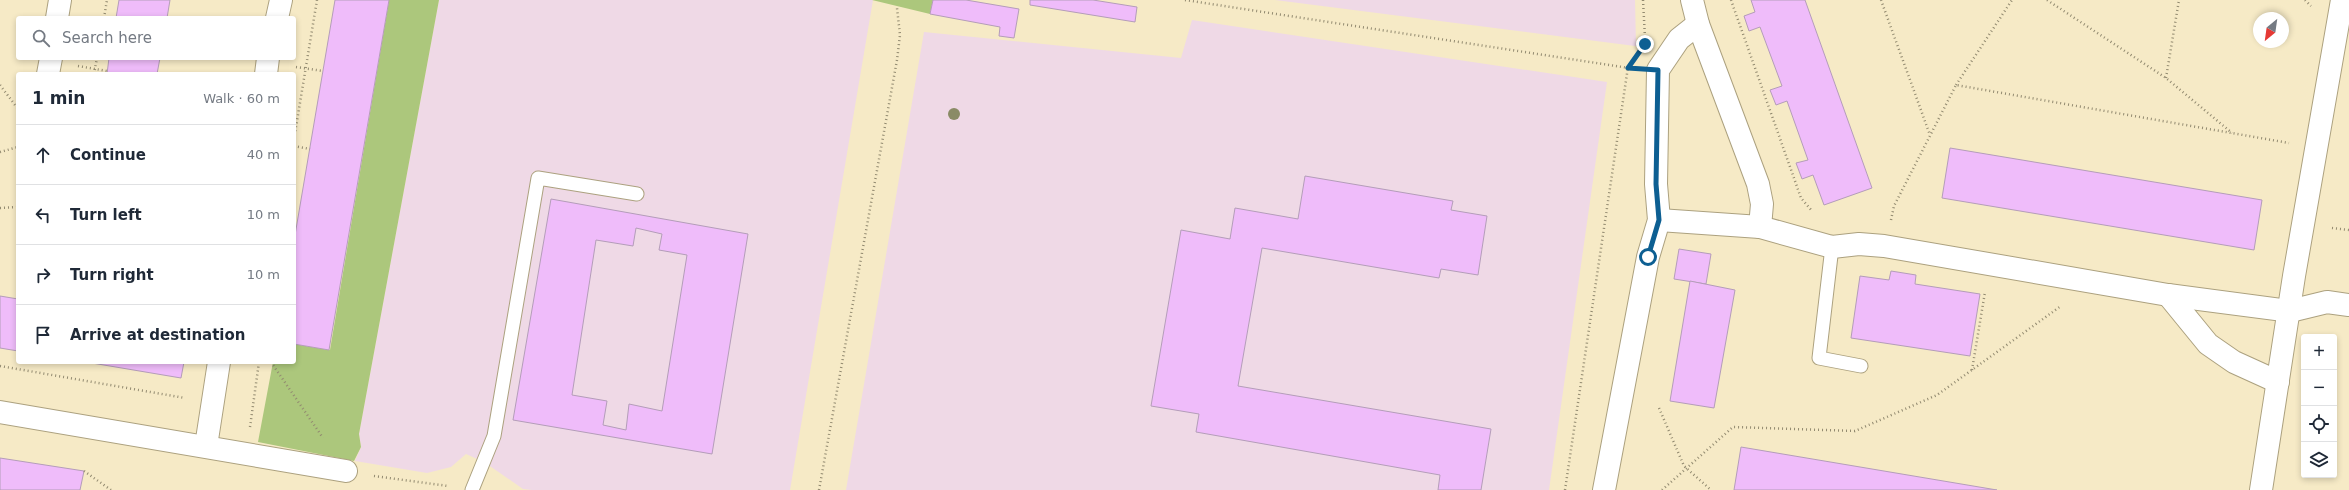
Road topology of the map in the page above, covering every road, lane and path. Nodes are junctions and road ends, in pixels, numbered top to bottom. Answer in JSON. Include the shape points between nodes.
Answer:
{"nodes":[{"id":1,"x":60,"y":0,"type":"edge"},
{"id":2,"x":107,"y":0,"type":"edge"},
{"id":3,"x":281,"y":0,"type":"edge"},
{"id":4,"x":317,"y":0,"type":"edge"},
{"id":5,"x":1185,"y":0,"type":"edge"},
{"id":6,"x":1643,"y":0,"type":"edge"},
{"id":7,"x":1692,"y":0,"type":"edge"},
{"id":8,"x":1731,"y":0,"type":"edge"},
{"id":9,"x":1881,"y":0,"type":"edge"},
{"id":10,"x":2012,"y":0,"type":"edge"},
{"id":11,"x":2047,"y":0,"type":"edge"},
{"id":12,"x":2179,"y":0,"type":"edge"},
{"id":13,"x":2342,"y":0,"type":"edge"},
{"id":14,"x":897,"y":8,"type":"dead end"},
{"id":15,"x":57,"y":16,"type":"edge"},
{"id":16,"x":104,"y":16,"type":"edge"},
{"id":17,"x":277,"y":16,"type":"edge"},
{"id":18,"x":1698,"y":24,"type":"junction"},
{"id":19,"x":1645,"y":44,"type":"dead end"},
{"id":20,"x":51,"y":60,"type":"edge"},
{"id":21,"x":97,"y":60,"type":"edge"},
{"id":22,"x":268,"y":60,"type":"edge"},
{"id":23,"x":1632,"y":62,"type":"dead end"},
{"id":24,"x":305,"y":68,"type":"junction"},
{"id":25,"x":1628,"y":68,"type":"junction"},
{"id":26,"x":323,"y":70,"type":"dead end"},
{"id":27,"x":1658,"y":70,"type":"junction"},
{"id":28,"x":48,"y":72,"type":"edge"},
{"id":29,"x":94,"y":72,"type":"edge"},
{"id":30,"x":266,"y":72,"type":"edge"},
{"id":31,"x":2166,"y":78,"type":"junction"},
{"id":32,"x":0,"y":85,"type":"edge"},
{"id":33,"x":1956,"y":85,"type":"junction"},
{"id":34,"x":16,"y":106,"type":"edge"},
{"id":35,"x":296,"y":126,"type":"edge"},
{"id":36,"x":2232,"y":133,"type":"junction"},
{"id":37,"x":1930,"y":135,"type":"junction"},
{"id":38,"x":296,"y":146,"type":"edge"},
{"id":39,"x":16,"y":148,"type":"edge"},
{"id":40,"x":2317,"y":148,"type":"junction"},
{"id":41,"x":310,"y":149,"type":"dead end"},
{"id":42,"x":0,"y":152,"type":"edge"},
{"id":43,"x":636,"y":194,"type":"dead end"},
{"id":44,"x":0,"y":208,"type":"edge"},
{"id":45,"x":16,"y":208,"type":"edge"},
{"id":46,"x":1814,"y":214,"type":"dead end"},
{"id":47,"x":1659,"y":220,"type":"junction"},
{"id":48,"x":1760,"y":227,"type":"junction"},
{"id":49,"x":1884,"y":246,"type":"junction"},
{"id":50,"x":1832,"y":247,"type":"junction"},
{"id":51,"x":1990,"y":264,"type":"junction"},
{"id":52,"x":2083,"y":281,"type":"junction"},
{"id":53,"x":2168,"y":295,"type":"junction"},
{"id":54,"x":2349,"y":305,"type":"edge"},
{"id":55,"x":2290,"y":311,"type":"junction"},
{"id":56,"x":220,"y":364,"type":"edge"},
{"id":57,"x":259,"y":364,"type":"edge"},
{"id":58,"x":272,"y":364,"type":"edge"},
{"id":59,"x":0,"y":366,"type":"edge"},
{"id":60,"x":1861,"y":366,"type":"dead end"},
{"id":61,"x":1972,"y":370,"type":"junction"},
{"id":62,"x":2278,"y":382,"type":"junction"},
{"id":63,"x":213,"y":402,"type":"junction"},
{"id":64,"x":1659,"y":408,"type":"dead end"},
{"id":65,"x":0,"y":412,"type":"edge"},
{"id":66,"x":206,"y":446,"type":"junction"},
{"id":67,"x":246,"y":453,"type":"junction"},
{"id":68,"x":1687,"y":468,"type":"junction"},
{"id":69,"x":84,"y":471,"type":"dead end"},
{"id":70,"x":346,"y":472,"type":"junction"},
{"id":71,"x":111,"y":490,"type":"edge"},
{"id":72,"x":472,"y":490,"type":"edge"},
{"id":73,"x":819,"y":490,"type":"edge"},
{"id":74,"x":1565,"y":490,"type":"edge"},
{"id":75,"x":1604,"y":490,"type":"edge"},
{"id":76,"x":1662,"y":490,"type":"edge"},
{"id":77,"x":1711,"y":490,"type":"edge"},
{"id":78,"x":2261,"y":490,"type":"edge"}],
"edges":[{"from":1,"to":15,"type":"street"},
{"from":2,"to":16,"type":"path"},
{"from":3,"to":17,"type":"street"},
{"from":4,"to":24,"type":"path"},
{"from":5,"to":25,"type":"path"},
{"from":6,"to":19,"type":"path"},
{"from":7,"to":18,"type":"street"},
{"from":8,"to":46,"type":"path","via":[[1801,198]]},
{"from":9,"to":37,"type":"path"},
{"from":10,"to":33,"type":"path"},
{"from":11,"to":31,"type":"path"},
{"from":12,"to":31,"type":"path"},
{"from":13,"to":40,"type":"street"},
{"from":14,"to":73,"type":"path","via":[[900,35],[897,60]]},
{"from":18,"to":27,"type":"street","via":[[1679,39]]},
{"from":18,"to":48,"type":"street","via":[[1758,184],[1762,204]]},
{"from":20,"to":28,"type":"street"},
{"from":21,"to":29,"type":"path"},
{"from":22,"to":30,"type":"street"},
{"from":23,"to":25,"type":"path"},
{"from":24,"to":26,"type":"path"},
{"from":24,"to":35,"type":"path"},
{"from":25,"to":27,"type":"path"},
{"from":25,"to":74,"type":"path"},
{"from":27,"to":47,"type":"street","via":[[1656,184]]},
{"from":31,"to":36,"type":"path"},
{"from":32,"to":34,"type":"path"},
{"from":33,"to":36,"type":"path"},
{"from":33,"to":37,"type":"path"},
{"from":36,"to":40,"type":"path"},
{"from":37,"to":49,"type":"path","via":[[1894,206]]},
{"from":38,"to":41,"type":"path"},
{"from":39,"to":42,"type":"path"},
{"from":40,"to":55,"type":"street"},
{"from":43,"to":72,"type":"lane","via":[[538,178],[494,436]]},
{"from":44,"to":45,"type":"path"},
{"from":47,"to":48,"type":"street"},
{"from":47,"to":75,"type":"street","via":[[1648,257]]},
{"from":48,"to":50,"type":"street"},
{"from":49,"to":50,"type":"street","via":[[1859,244]]},
{"from":49,"to":51,"type":"street"},
{"from":50,"to":60,"type":"lane","via":[[1819,358]]},
{"from":51,"to":52,"type":"street"},
{"from":51,"to":61,"type":"path"},
{"from":52,"to":53,"type":"street"},
{"from":52,"to":61,"type":"path","via":[[2079,293]]},
{"from":53,"to":55,"type":"street"},
{"from":53,"to":62,"type":"street","via":[[2208,344],[2234,362]]},
{"from":54,"to":55,"type":"street","via":[[2327,302]]},
{"from":55,"to":62,"type":"street"},
{"from":56,"to":63,"type":"street"},
{"from":57,"to":67,"type":"path"},
{"from":58,"to":70,"type":"path"},
{"from":59,"to":63,"type":"path"},
{"from":61,"to":68,"type":"path","via":[[1937,395],[1855,431],[1733,427]]},
{"from":62,"to":78,"type":"street"},
{"from":63,"to":66,"type":"street"},
{"from":64,"to":68,"type":"path"},
{"from":65,"to":66,"type":"street"},
{"from":66,"to":67,"type":"street"},
{"from":67,"to":70,"type":"street"},
{"from":68,"to":76,"type":"path"},
{"from":68,"to":77,"type":"path"},
{"from":69,"to":71,"type":"path"},
{"from":70,"to":72,"type":"path"}]}
